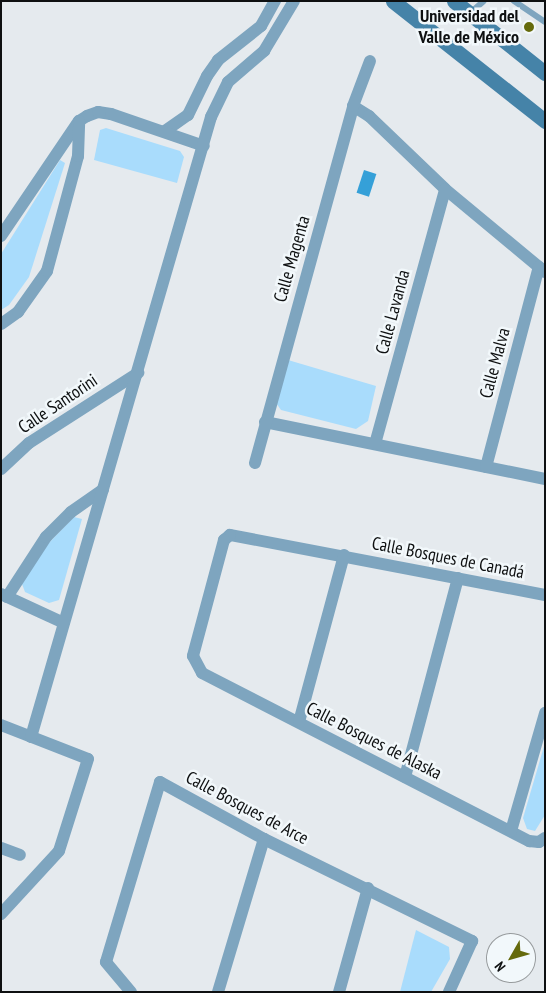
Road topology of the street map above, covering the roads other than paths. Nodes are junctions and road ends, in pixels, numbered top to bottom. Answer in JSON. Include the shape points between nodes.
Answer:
{"nodes":[{"id":1,"x":275,"y":1,"type":"edge"},
{"id":2,"x":294,"y":1,"type":"edge"},
{"id":3,"x":393,"y":1,"type":"edge"},
{"id":4,"x":454,"y":1,"type":"edge"},
{"id":5,"x":484,"y":1,"type":"edge"},
{"id":6,"x":514,"y":1,"type":"edge"},
{"id":7,"x":469,"y":14,"type":"junction"},
{"id":8,"x":545,"y":22,"type":"edge"},
{"id":9,"x":370,"y":61,"type":"dead end"},
{"id":10,"x":545,"y":73,"type":"edge"},
{"id":11,"x":354,"y":106,"type":"junction"},
{"id":12,"x":79,"y":121,"type":"junction"},
{"id":13,"x":545,"y":121,"type":"edge"},
{"id":14,"x":165,"y":131,"type":"junction"},
{"id":15,"x":204,"y":146,"type":"junction"},
{"id":16,"x":445,"y":189,"type":"junction"},
{"id":17,"x":1,"y":236,"type":"edge"},
{"id":18,"x":542,"y":270,"type":"edge"},
{"id":19,"x":1,"y":324,"type":"edge"},
{"id":20,"x":138,"y":373,"type":"junction"},
{"id":21,"x":265,"y":422,"type":"junction"},
{"id":22,"x":375,"y":444,"type":"junction"},
{"id":23,"x":255,"y":463,"type":"dead end"},
{"id":24,"x":486,"y":467,"type":"junction"},
{"id":25,"x":1,"y":469,"type":"edge"},
{"id":26,"x":545,"y":479,"type":"edge"},
{"id":27,"x":103,"y":490,"type":"junction"},
{"id":28,"x":344,"y":555,"type":"junction"},
{"id":29,"x":458,"y":578,"type":"junction"},
{"id":30,"x":4,"y":595,"type":"edge"},
{"id":31,"x":545,"y":595,"type":"edge"},
{"id":32,"x":64,"y":623,"type":"junction"},
{"id":33,"x":196,"y":665,"type":"joint"},
{"id":34,"x":545,"y":713,"type":"edge"},
{"id":35,"x":299,"y":722,"type":"junction"},
{"id":36,"x":1,"y":725,"type":"edge"},
{"id":37,"x":31,"y":737,"type":"junction"},
{"id":38,"x":405,"y":777,"type":"junction"},
{"id":39,"x":511,"y":831,"type":"junction"},
{"id":40,"x":264,"y":839,"type":"junction"},
{"id":41,"x":542,"y":840,"type":"edge"},
{"id":42,"x":1,"y":848,"type":"edge"},
{"id":43,"x":20,"y":855,"type":"dead end"},
{"id":44,"x":368,"y":888,"type":"junction"},
{"id":45,"x":1,"y":914,"type":"edge"},
{"id":46,"x":131,"y":992,"type":"edge"},
{"id":47,"x":218,"y":992,"type":"edge"},
{"id":48,"x":339,"y":992,"type":"edge"},
{"id":49,"x":449,"y":992,"type":"edge"}],
"edges":[{"from":1,"to":14,"type":"street","via":[[256,30],[218,60],[188,115]]},
{"from":2,"to":15,"type":"street","via":[[264,51],[228,82],[211,117]]},
{"from":3,"to":13,"type":"main road"},
{"from":4,"to":7,"type":"main road"},
{"from":5,"to":7,"type":"lane"},
{"from":6,"to":8,"type":"lane"},
{"from":7,"to":10,"type":"main road"},
{"from":9,"to":11,"type":"street","name":"Calle Magenta"},
{"from":11,"to":16,"type":"street"},
{"from":11,"to":21,"type":"street","name":"Calle Magenta"},
{"from":12,"to":14,"type":"street","via":[[98,112]]},
{"from":12,"to":17,"type":"street"},
{"from":12,"to":19,"type":"street","via":[[78,156],[48,271],[24,305]]},
{"from":14,"to":15,"type":"street"},
{"from":15,"to":20,"type":"street"},
{"from":16,"to":18,"type":"street"},
{"from":16,"to":22,"type":"street","name":"Calle Lavanda"},
{"from":18,"to":24,"type":"street","name":"Calle Malva"},
{"from":20,"to":25,"type":"street","name":"Calle Santorini","via":[[30,442]]},
{"from":20,"to":27,"type":"street"},
{"from":21,"to":22,"type":"street"},
{"from":21,"to":23,"type":"street","name":"Calle Magenta"},
{"from":22,"to":24,"type":"street"},
{"from":24,"to":26,"type":"street"},
{"from":27,"to":30,"type":"street","via":[[71,512],[46,536]]},
{"from":27,"to":32,"type":"street"},
{"from":28,"to":29,"type":"street","name":"Calle Bosques de Canadá"},
{"from":28,"to":33,"type":"street","name":"Calle Bosques de Canadá","via":[[230,535],[224,540],[194,656]]},
{"from":28,"to":35,"type":"street","name":"Calle Bosques de Canadá"},
{"from":29,"to":31,"type":"street","name":"Calle Bosques de Canadá"},
{"from":29,"to":38,"type":"street"},
{"from":30,"to":32,"type":"street"},
{"from":32,"to":37,"type":"street"},
{"from":33,"to":35,"type":"street","name":"Calle Bosques de Alaska","via":[[202,673]]},
{"from":34,"to":39,"type":"street"},
{"from":35,"to":38,"type":"street","name":"Calle Bosques de Alaska"},
{"from":36,"to":37,"type":"street"},
{"from":37,"to":45,"type":"street","via":[[88,759],[71,822],[59,851]]},
{"from":38,"to":39,"type":"street","name":"Calle Bosques de Alaska"},
{"from":39,"to":41,"type":"street","name":"Calle Bosques de Alaska"},
{"from":40,"to":44,"type":"street","name":"Calle Bosques de Arce"},
{"from":40,"to":46,"type":"street","name":"Calle Bosques de Arce","via":[[160,782],[106,962]]},
{"from":40,"to":47,"type":"street"},
{"from":42,"to":43,"type":"street"},
{"from":44,"to":48,"type":"street"},
{"from":44,"to":49,"type":"street","name":"Calle Bosques de Arce","via":[[472,941]]}]}
